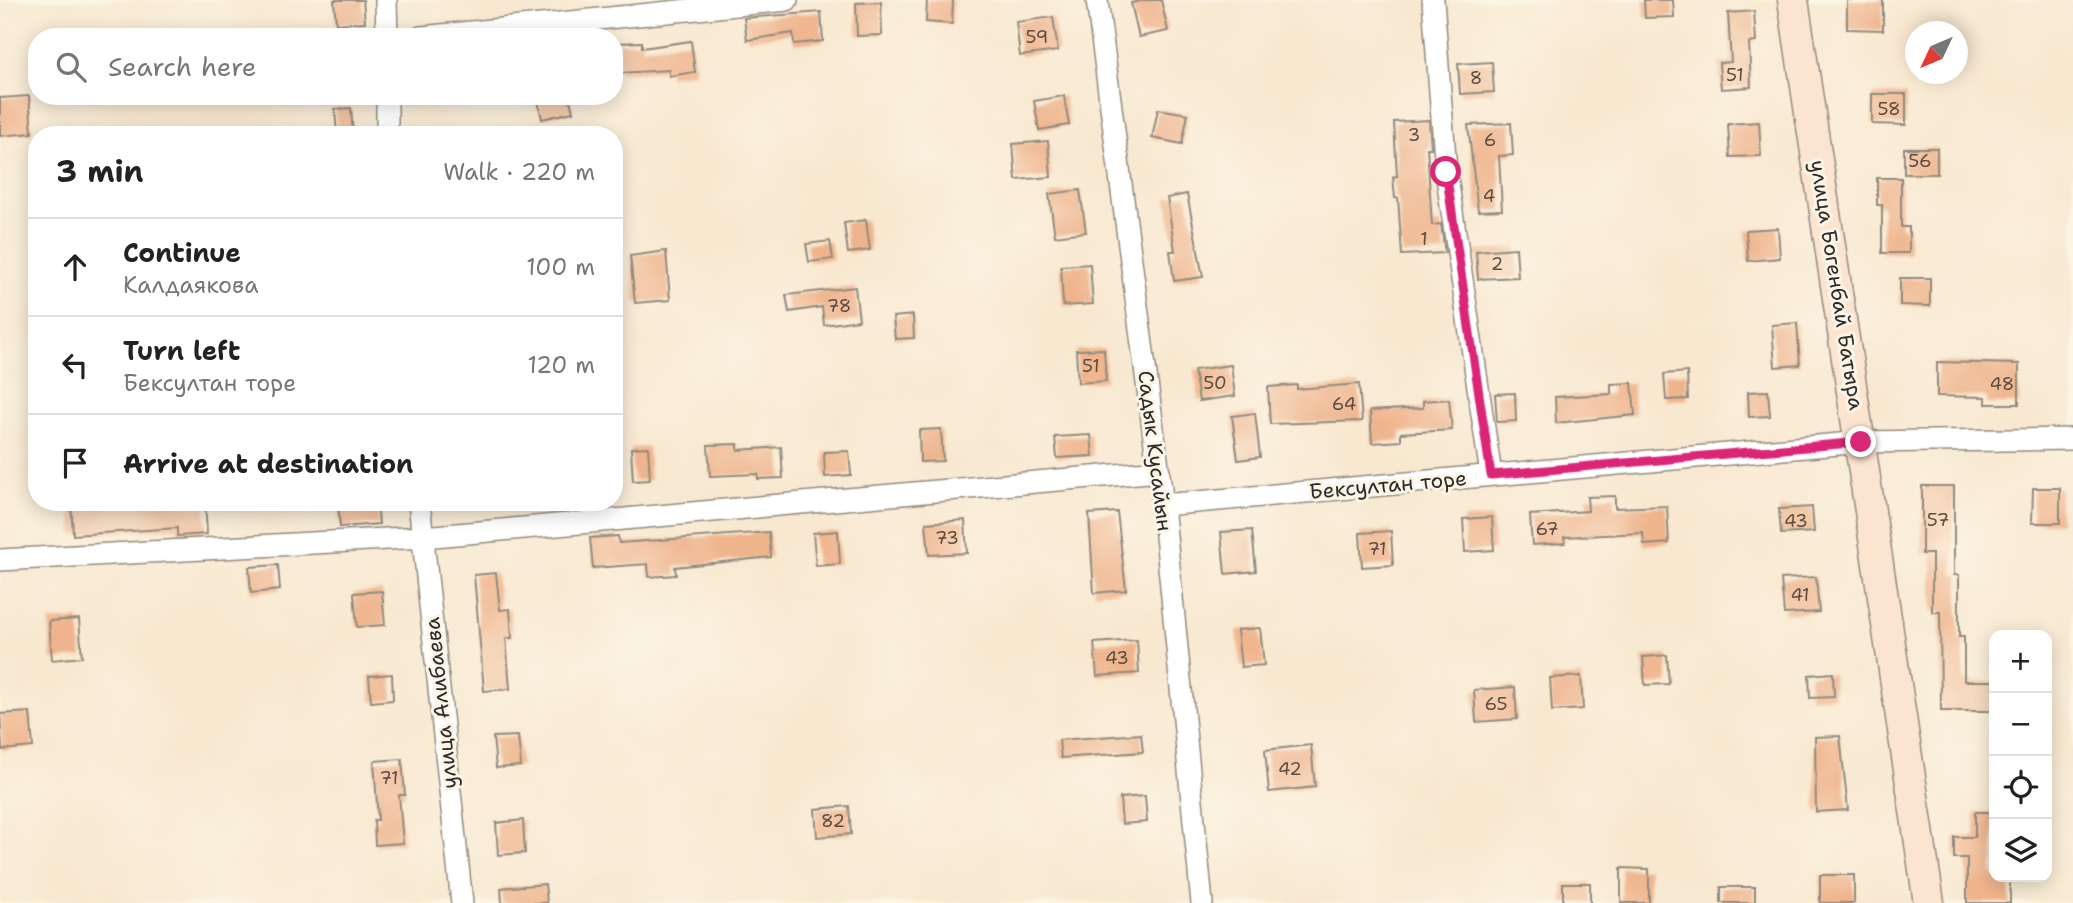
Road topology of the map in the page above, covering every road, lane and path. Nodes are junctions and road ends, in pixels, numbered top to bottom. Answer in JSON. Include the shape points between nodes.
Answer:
{"nodes":[{"id":1,"x":386,"y":0,"type":"edge"},
{"id":2,"x":787,"y":0,"type":"edge"},
{"id":3,"x":1097,"y":0,"type":"edge"},
{"id":4,"x":1433,"y":0,"type":"edge"},
{"id":5,"x":1793,"y":0,"type":"edge"},
{"id":6,"x":387,"y":28,"type":"edge"},
{"id":7,"x":510,"y":28,"type":"edge"},
{"id":8,"x":387,"y":105,"type":"edge"},
{"id":9,"x":387,"y":126,"type":"edge"},
{"id":10,"x":2073,"y":439,"type":"edge"},
{"id":11,"x":1861,"y":442,"type":"junction"},
{"id":12,"x":1159,"y":471,"type":"junction"},
{"id":13,"x":1491,"y":475,"type":"junction"},
{"id":14,"x":1163,"y":505,"type":"junction"},
{"id":15,"x":420,"y":511,"type":"edge"},
{"id":16,"x":423,"y":537,"type":"junction"},
{"id":17,"x":0,"y":560,"type":"edge"},
{"id":18,"x":462,"y":903,"type":"edge"},
{"id":19,"x":1202,"y":903,"type":"edge"},
{"id":20,"x":1930,"y":903,"type":"edge"}],
"edges":[{"from":1,"to":6,"type":"street"},
{"from":2,"to":7,"type":"street"},
{"from":3,"to":12,"type":"street","name":"Садык Кусайын"},
{"from":4,"to":13,"type":"street","via":[[1446,172]]},
{"from":5,"to":11,"type":"street","name":"улица Богенбай Батыра"},
{"from":8,"to":9,"type":"street"},
{"from":10,"to":11,"type":"street","name":"Бексултан торе"},
{"from":11,"to":13,"type":"street","name":"Бексултан торе"},
{"from":11,"to":20,"type":"street","name":"улица Богенбай Батыра"},
{"from":12,"to":14,"type":"street","name":"Садык Кусайын"},
{"from":12,"to":16,"type":"street"},
{"from":13,"to":14,"type":"street","name":"Бексултан торе"},
{"from":14,"to":19,"type":"street","name":"Садык Кусайын"},
{"from":15,"to":16,"type":"street","name":"улица Алибаева"},
{"from":16,"to":17,"type":"street"},
{"from":16,"to":18,"type":"street","name":"улица Алибаева"}]}
